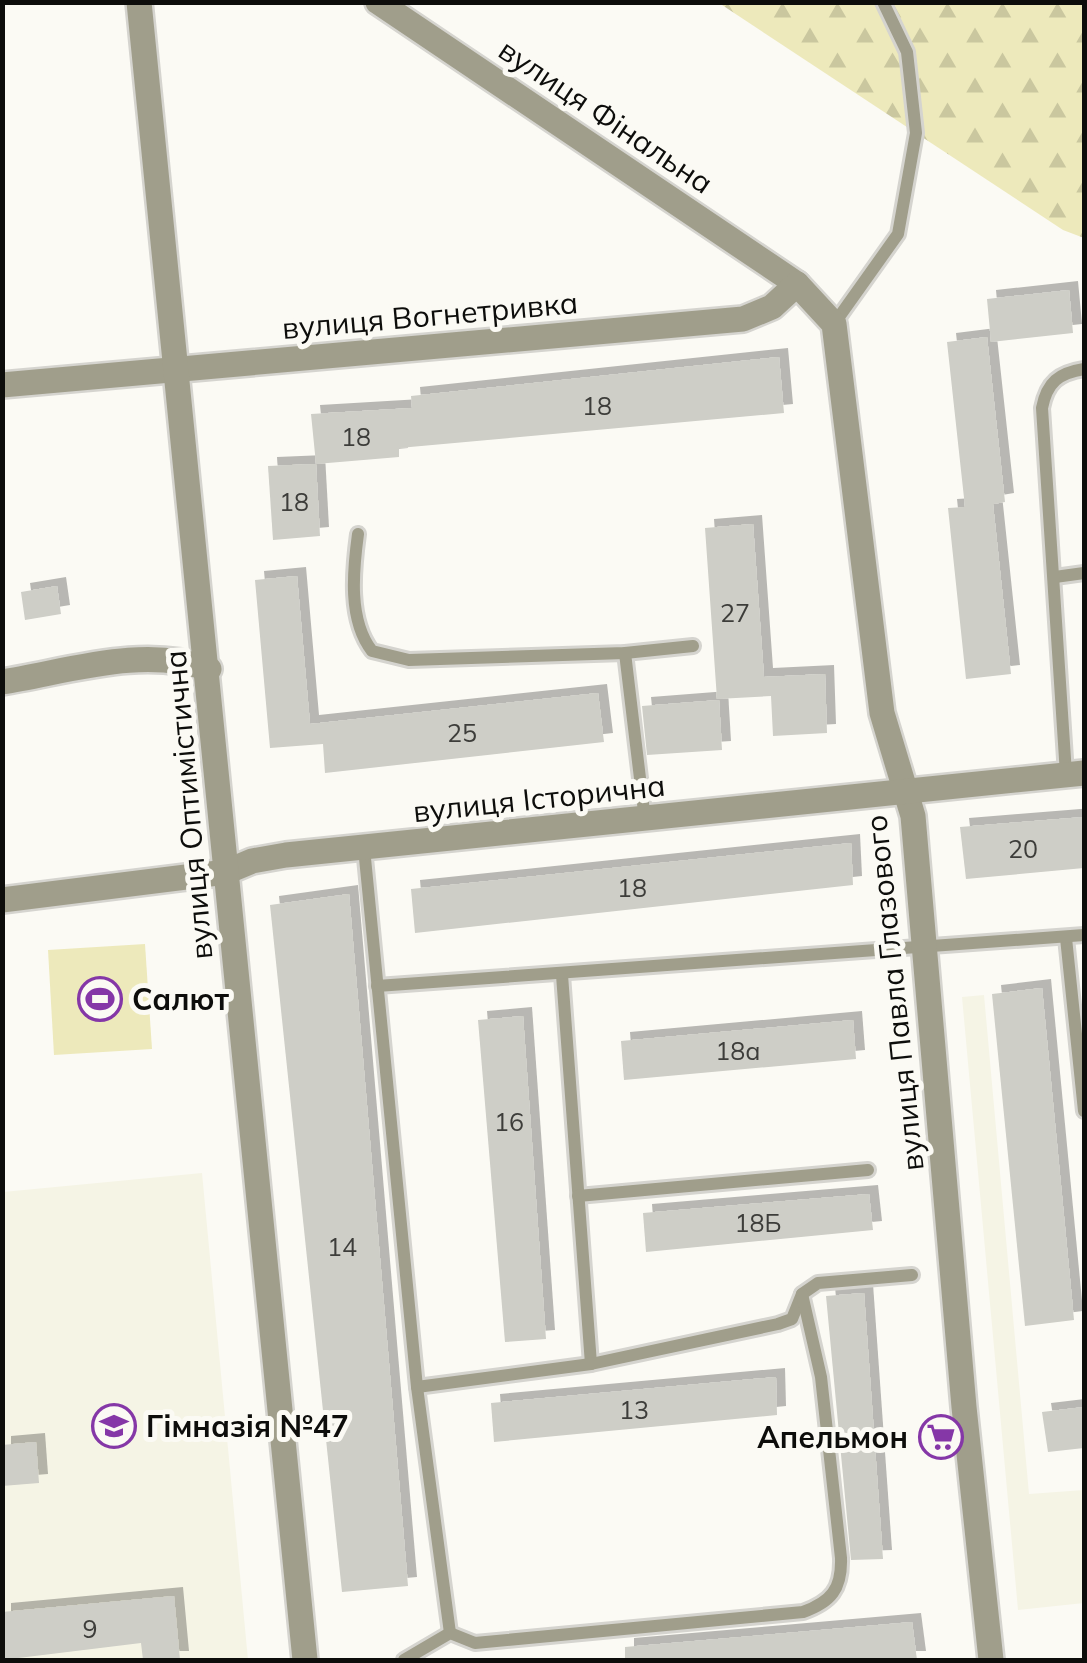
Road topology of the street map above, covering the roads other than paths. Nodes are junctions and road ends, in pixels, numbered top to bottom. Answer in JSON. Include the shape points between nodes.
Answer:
{"nodes":[{"id":1,"x":139,"y":2,"type":"edge"},
{"id":2,"x":378,"y":2,"type":"edge"},
{"id":3,"x":883,"y":2,"type":"edge"},
{"id":4,"x":798,"y":284,"type":"junction"},
{"id":5,"x":834,"y":324,"type":"junction"},
{"id":6,"x":1084,"y":369,"type":"edge"},
{"id":7,"x":174,"y":372,"type":"junction"},
{"id":8,"x":2,"y":385,"type":"edge"},
{"id":9,"x":358,"y":534,"type":"dead end"},
{"id":10,"x":1084,"y":573,"type":"edge"},
{"id":11,"x":1056,"y":577,"type":"junction"},
{"id":12,"x":693,"y":646,"type":"dead end"},
{"id":13,"x":626,"y":653,"type":"junction"},
{"id":14,"x":209,"y":669,"type":"junction"},
{"id":15,"x":2,"y":682,"type":"edge"},
{"id":16,"x":1075,"y":774,"type":"edge"},
{"id":17,"x":908,"y":791,"type":"junction"},
{"id":18,"x":646,"y":821,"type":"junction"},
{"id":19,"x":364,"y":848,"type":"junction"},
{"id":20,"x":226,"y":872,"type":"junction"},
{"id":21,"x":2,"y":900,"type":"edge"},
{"id":22,"x":1084,"y":935,"type":"edge"},
{"id":23,"x":1066,"y":938,"type":"junction"},
{"id":24,"x":926,"y":946,"type":"junction"},
{"id":25,"x":562,"y":975,"type":"junction"},
{"id":26,"x":377,"y":986,"type":"junction"},
{"id":27,"x":1084,"y":1111,"type":"edge"},
{"id":28,"x":868,"y":1170,"type":"dead end"},
{"id":29,"x":578,"y":1196,"type":"junction"},
{"id":30,"x":912,"y":1275,"type":"dead end"},
{"id":31,"x":802,"y":1294,"type":"junction"},
{"id":32,"x":591,"y":1364,"type":"junction"},
{"id":33,"x":418,"y":1387,"type":"junction"},
{"id":34,"x":450,"y":1633,"type":"junction"},
{"id":35,"x":305,"y":1660,"type":"edge"},
{"id":36,"x":404,"y":1660,"type":"edge"},
{"id":37,"x":990,"y":1660,"type":"edge"}],
"edges":[{"from":1,"to":7,"type":"street","name":"вулиця Оптимістична"},
{"from":2,"to":4,"type":"street","name":"вулиця Фінальна"},
{"from":3,"to":5,"type":"lane","via":[[907,52],[916,132],[898,234]]},
{"from":4,"to":5,"type":"street"},
{"from":4,"to":7,"type":"street","name":"вулиця Вогнетривка","via":[[772,307],[742,319]]},
{"from":5,"to":17,"type":"street","name":"вулиця Павла Глазового","via":[[882,713]]},
{"from":6,"to":11,"type":"lane","via":[[1056,377],[1042,408]]},
{"from":7,"to":8,"type":"street","name":"вулиця Вогнетривка"},
{"from":7,"to":14,"type":"street","name":"вулиця Оптимістична"},
{"from":9,"to":13,"type":"lane","via":[[358,624],[372,651],[410,660]]},
{"from":10,"to":11,"type":"lane"},
{"from":11,"to":16,"type":"lane"},
{"from":12,"to":13,"type":"lane"},
{"from":13,"to":18,"type":"lane"},
{"from":14,"to":15,"type":"street","via":[[171,659],[132,660]]},
{"from":14,"to":20,"type":"street","name":"вулиця Оптимістична"},
{"from":16,"to":17,"type":"street","name":"вулиця Історична"},
{"from":17,"to":18,"type":"street","name":"вулиця Історична"},
{"from":17,"to":24,"type":"street","name":"вулиця Павла Глазового"},
{"from":18,"to":19,"type":"street","name":"вулиця Історична"},
{"from":19,"to":20,"type":"street","name":"вулиця Історична","via":[[269,858]]},
{"from":19,"to":26,"type":"lane"},
{"from":20,"to":21,"type":"street","name":"вулиця Історична"},
{"from":20,"to":35,"type":"street","name":"вулиця Оптимістична"},
{"from":22,"to":23,"type":"lane"},
{"from":23,"to":24,"type":"lane"},
{"from":23,"to":27,"type":"lane"},
{"from":24,"to":25,"type":"lane"},
{"from":24,"to":37,"type":"street","name":"вулиця Павла Глазового"},
{"from":25,"to":26,"type":"lane"},
{"from":25,"to":29,"type":"lane"},
{"from":26,"to":33,"type":"lane"},
{"from":28,"to":29,"type":"lane"},
{"from":29,"to":32,"type":"lane"},
{"from":30,"to":31,"type":"lane","via":[[818,1283]]},
{"from":31,"to":32,"type":"lane","via":[[792,1319],[778,1324]]},
{"from":31,"to":34,"type":"lane","via":[[822,1376],[841,1558],[842,1577],[824,1604],[803,1612],[475,1644]]},
{"from":32,"to":33,"type":"lane"},
{"from":33,"to":34,"type":"lane"},
{"from":34,"to":36,"type":"lane"}]}
